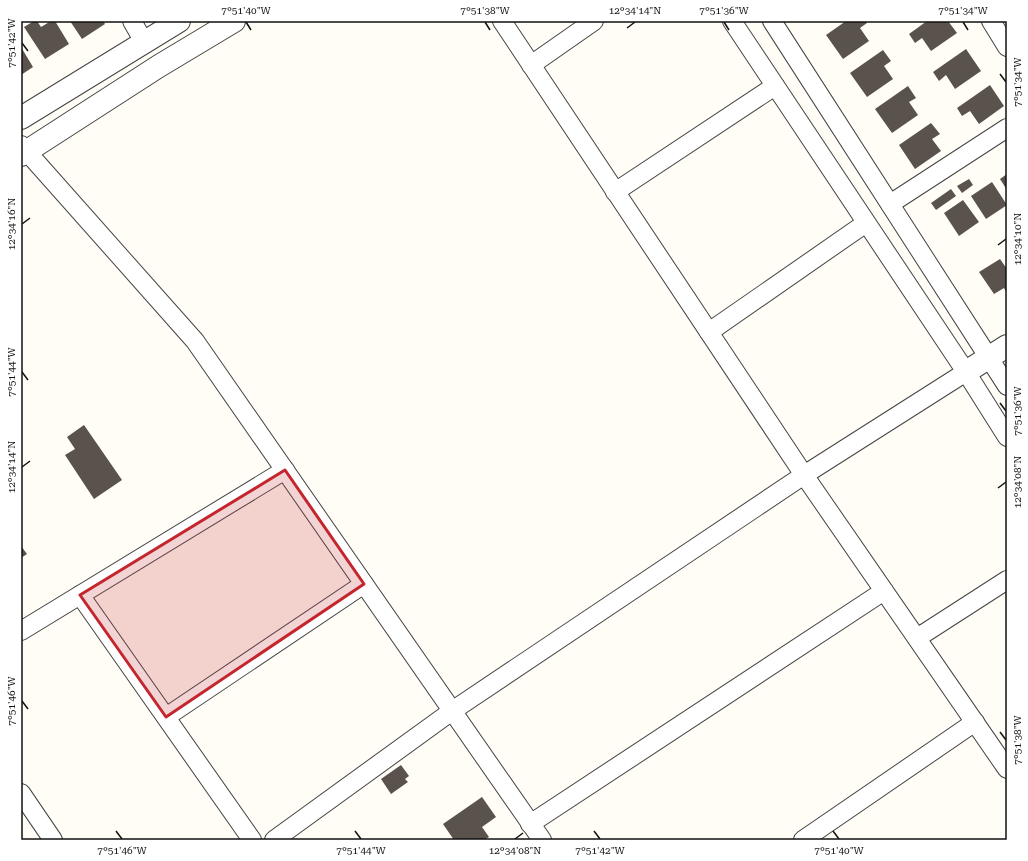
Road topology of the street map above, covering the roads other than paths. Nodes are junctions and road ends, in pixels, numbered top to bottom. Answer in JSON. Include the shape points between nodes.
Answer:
{"nodes":[{"id":1,"x":132,"y":21,"type":"edge"},
{"id":2,"x":179,"y":21,"type":"edge"},
{"id":3,"x":234,"y":21,"type":"edge"},
{"id":4,"x":502,"y":21,"type":"edge"},
{"id":5,"x":594,"y":21,"type":"edge"},
{"id":6,"x":732,"y":21,"type":"edge"},
{"id":7,"x":772,"y":21,"type":"edge"},
{"id":8,"x":991,"y":21,"type":"edge"},
{"id":9,"x":144,"y":42,"type":"junction"},
{"id":10,"x":1007,"y":47,"type":"edge"},
{"id":11,"x":531,"y":65,"type":"junction"},
{"id":12,"x":775,"y":86,"type":"junction"},
{"id":13,"x":21,"y":118,"type":"edge"},
{"id":14,"x":1007,"y":128,"type":"edge"},
{"id":15,"x":23,"y":151,"type":"edge"},
{"id":16,"x":615,"y":192,"type":"junction"},
{"id":17,"x":890,"y":204,"type":"junction"},
{"id":18,"x":866,"y":223,"type":"junction"},
{"id":19,"x":709,"y":332,"type":"junction"},
{"id":20,"x":1007,"y":346,"type":"edge"},
{"id":21,"x":988,"y":358,"type":"junction"},
{"id":22,"x":966,"y":372,"type":"junction"},
{"id":23,"x":1007,"y":386,"type":"edge"},
{"id":24,"x":1007,"y":437,"type":"edge"},
{"id":25,"x":285,"y":470,"type":"junction"},
{"id":26,"x":804,"y":475,"type":"junction"},
{"id":27,"x":1007,"y":580,"type":"edge"},
{"id":28,"x":364,"y":584,"type":"junction"},
{"id":29,"x":884,"y":591,"type":"junction"},
{"id":30,"x":80,"y":595,"type":"junction"},
{"id":31,"x":21,"y":631,"type":"edge"},
{"id":32,"x":917,"y":638,"type":"junction"},
{"id":33,"x":452,"y":711,"type":"junction"},
{"id":34,"x":166,"y":717,"type":"junction"},
{"id":35,"x":975,"y":722,"type":"junction"},
{"id":36,"x":1007,"y":769,"type":"edge"},
{"id":37,"x":21,"y":793,"type":"edge"},
{"id":38,"x":530,"y":824,"type":"junction"},
{"id":39,"x":53,"y":840,"type":"edge"},
{"id":40,"x":252,"y":840,"type":"edge"},
{"id":41,"x":274,"y":840,"type":"edge"},
{"id":42,"x":542,"y":840,"type":"edge"},
{"id":43,"x":803,"y":840,"type":"edge"}],
"edges":[{"from":1,"to":9,"type":"street"},
{"from":2,"to":9,"type":"street"},
{"from":3,"to":15,"type":"street"},
{"from":4,"to":11,"type":"street"},
{"from":5,"to":11,"type":"street"},
{"from":6,"to":12,"type":"street"},
{"from":7,"to":17,"type":"street"},
{"from":8,"to":10,"type":"street"},
{"from":9,"to":13,"type":"street"},
{"from":11,"to":16,"type":"street"},
{"from":12,"to":16,"type":"street"},
{"from":12,"to":18,"type":"street"},
{"from":14,"to":17,"type":"street"},
{"from":15,"to":25,"type":"street","via":[[195,341]]},
{"from":16,"to":19,"type":"street"},
{"from":17,"to":21,"type":"street"},
{"from":18,"to":19,"type":"street"},
{"from":18,"to":22,"type":"street"},
{"from":19,"to":26,"type":"street"},
{"from":20,"to":21,"type":"street"},
{"from":21,"to":22,"type":"street"},
{"from":21,"to":23,"type":"street"},
{"from":22,"to":24,"type":"street"},
{"from":22,"to":26,"type":"street"},
{"from":25,"to":28,"type":"street"},
{"from":25,"to":30,"type":"street"},
{"from":26,"to":29,"type":"street"},
{"from":26,"to":33,"type":"street"},
{"from":27,"to":32,"type":"street"},
{"from":28,"to":33,"type":"street"},
{"from":28,"to":34,"type":"street"},
{"from":29,"to":32,"type":"street"},
{"from":29,"to":38,"type":"street"},
{"from":30,"to":31,"type":"street"},
{"from":30,"to":34,"type":"street"},
{"from":32,"to":35,"type":"street"},
{"from":33,"to":38,"type":"street"},
{"from":33,"to":41,"type":"street"},
{"from":34,"to":40,"type":"street"},
{"from":35,"to":36,"type":"street"},
{"from":35,"to":43,"type":"street"},
{"from":37,"to":39,"type":"street"},
{"from":38,"to":42,"type":"street"}]}
